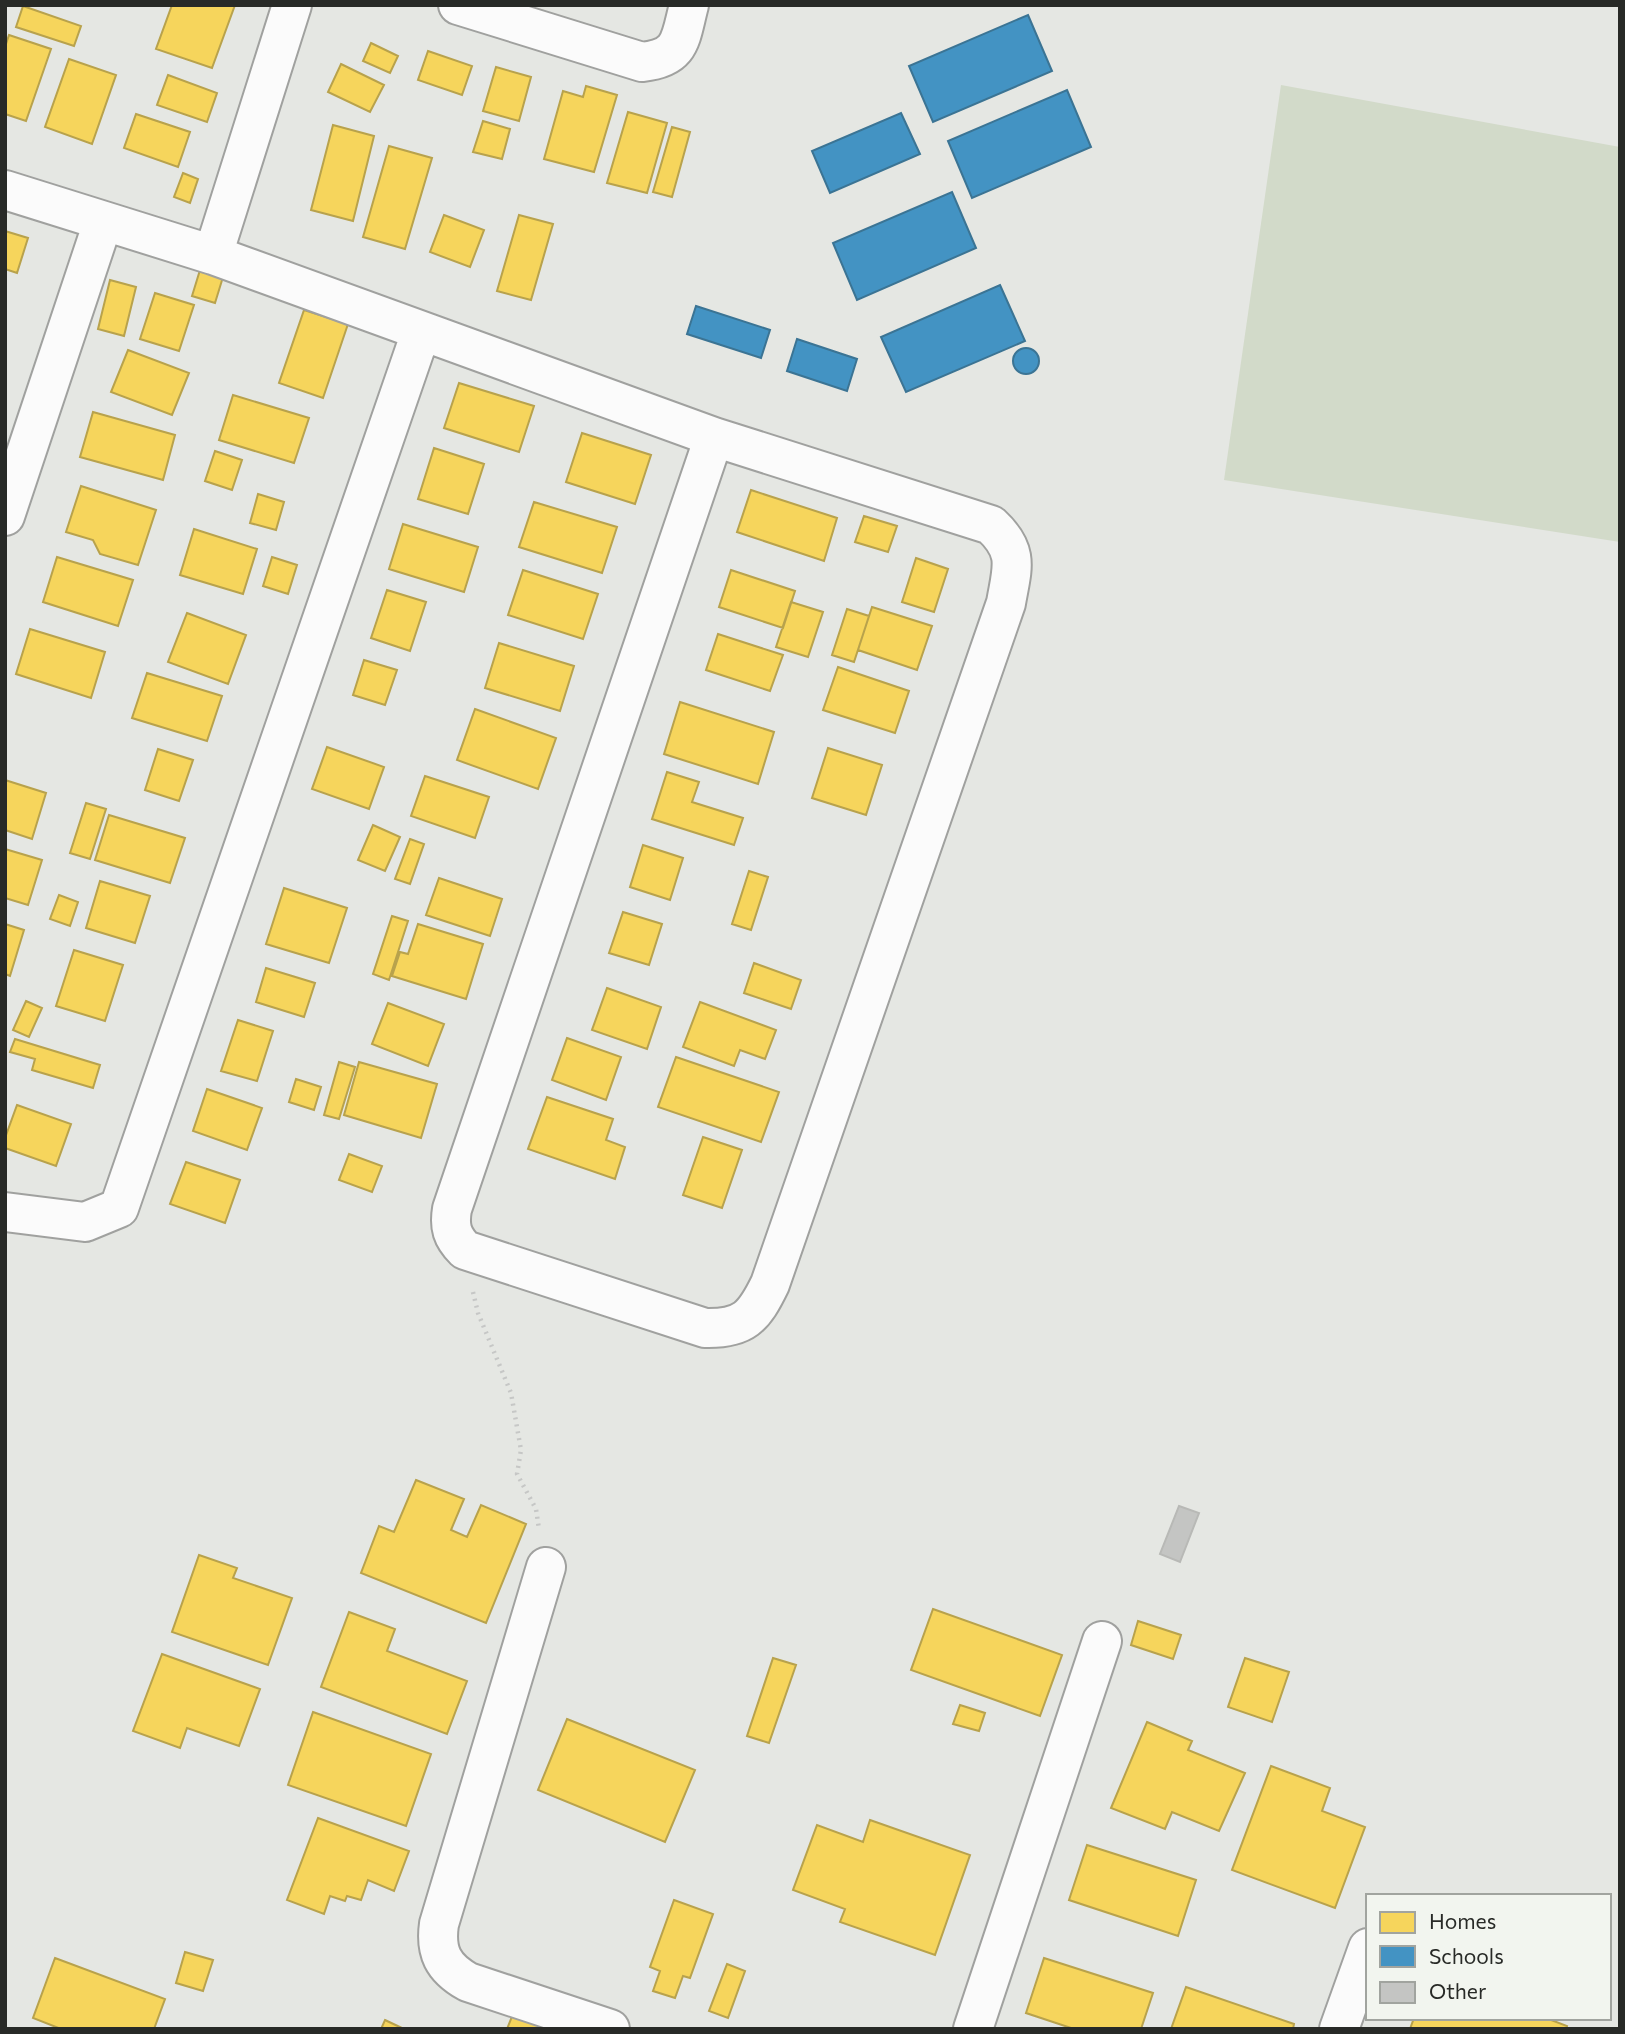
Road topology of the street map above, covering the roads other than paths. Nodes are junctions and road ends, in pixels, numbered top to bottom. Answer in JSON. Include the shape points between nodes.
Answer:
{"nodes":[{"id":1,"x":292,"y":5,"type":"edge"},
{"id":2,"x":458,"y":5,"type":"edge"},
{"id":3,"x":689,"y":5,"type":"edge"},
{"id":4,"x":5,"y":190,"type":"edge"},
{"id":5,"x":103,"y":222,"type":"junction"},
{"id":6,"x":213,"y":256,"type":"junction"},
{"id":7,"x":421,"y":332,"type":"junction"},
{"id":8,"x":714,"y":438,"type":"junction"},
{"id":9,"x":5,"y":516,"type":"edge"},
{"id":10,"x":5,"y":1212,"type":"edge"},
{"id":11,"x":546,"y":1567,"type":"road end"},
{"id":12,"x":1102,"y":1641,"type":"dead end"},
{"id":13,"x":1366,"y":1954,"type":"edge"},
{"id":14,"x":610,"y":2029,"type":"edge"},
{"id":15,"x":973,"y":2029,"type":"edge"},
{"id":16,"x":1339,"y":2029,"type":"edge"}],
"edges":[{"from":1,"to":6,"type":"street"},
{"from":2,"to":3,"type":"street","via":[[642,62],[672,54]]},
{"from":4,"to":5,"type":"street"},
{"from":5,"to":6,"type":"street"},
{"from":5,"to":9,"type":"street"},
{"from":6,"to":7,"type":"street"},
{"from":7,"to":8,"type":"street"},
{"from":7,"to":10,"type":"street","via":[[119,1208],[85,1222]]},
{"from":8,"to":8,"type":"street","via":[[450,1224],[454,1240],[465,1250],[705,1328],[741,1323],[757,1310],[770,1284],[1006,603],[1013,558],[1006,539],[992,525]]},
{"from":11,"to":14,"type":"street","via":[[436,1942],[452,1973],[468,1982]]},
{"from":12,"to":15,"type":"street"},
{"from":13,"to":16,"type":"street"}]}
